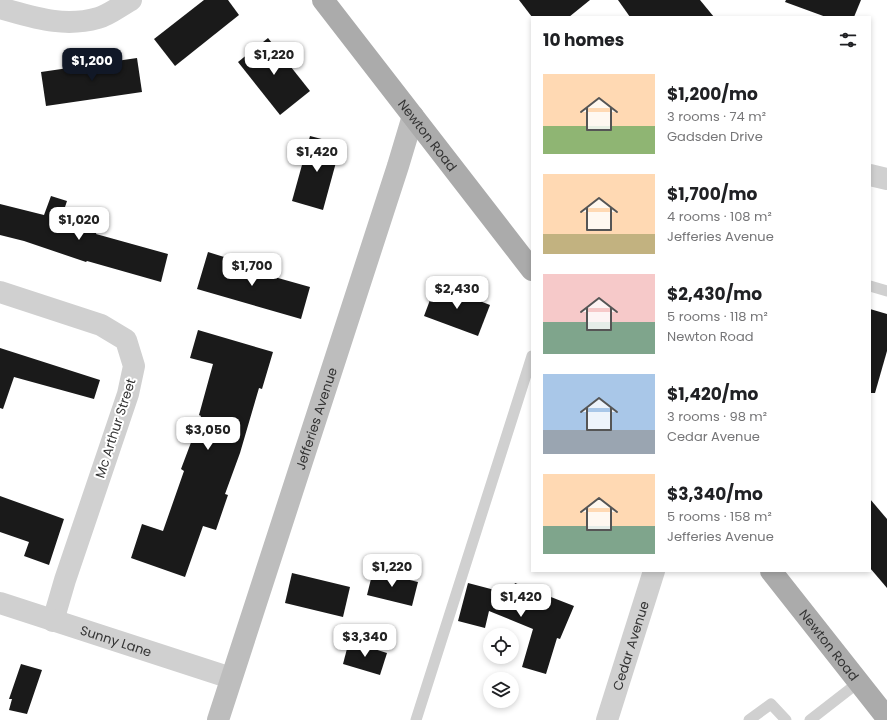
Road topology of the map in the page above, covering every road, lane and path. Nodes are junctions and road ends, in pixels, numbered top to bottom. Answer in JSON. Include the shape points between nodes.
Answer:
{"nodes":[{"id":1,"x":130,"y":0,"type":"edge"},
{"id":2,"x":323,"y":0,"type":"edge"},
{"id":3,"x":0,"y":8,"type":"edge"},
{"id":4,"x":413,"y":116,"type":"junction"},
{"id":5,"x":871,"y":175,"type":"edge"},
{"id":6,"x":887,"y":179,"type":"edge"},
{"id":7,"x":531,"y":269,"type":"edge"},
{"id":8,"x":871,"y":286,"type":"edge"},
{"id":9,"x":887,"y":291,"type":"edge"},
{"id":10,"x":0,"y":292,"type":"edge"},
{"id":11,"x":531,"y":359,"type":"edge"},
{"id":12,"x":654,"y":572,"type":"edge"},
{"id":13,"x":772,"y":572,"type":"edge"},
{"id":14,"x":0,"y":603,"type":"edge"},
{"id":15,"x":53,"y":621,"type":"junction"},
{"id":16,"x":231,"y":678,"type":"junction"},
{"id":17,"x":859,"y":682,"type":"junction"},
{"id":18,"x":887,"y":718,"type":"edge"},
{"id":19,"x":218,"y":720,"type":"edge"},
{"id":20,"x":416,"y":720,"type":"edge"},
{"id":21,"x":606,"y":720,"type":"edge"},
{"id":22,"x":750,"y":720,"type":"edge"},
{"id":23,"x":786,"y":720,"type":"edge"},
{"id":24,"x":810,"y":720,"type":"edge"}],
"edges":[{"from":1,"to":3,"type":"street","via":[[98,18],[69,22],[52,22]]},
{"from":2,"to":4,"type":"main road","name":"Newton Road"},
{"from":4,"to":7,"type":"main road","name":"Newton Road"},
{"from":4,"to":16,"type":"street","name":"Jefferies Avenue"},
{"from":5,"to":6,"type":"street"},
{"from":8,"to":9,"type":"lane"},
{"from":10,"to":15,"type":"street","name":"Mc Arthur Street","via":[[101,324],[126,340],[134,366],[128,394]]},
{"from":11,"to":20,"type":"lane"},
{"from":12,"to":21,"type":"street","name":"Cedar Avenue"},
{"from":13,"to":17,"type":"main road","name":"Newton Road"},
{"from":14,"to":15,"type":"street","name":"Sunny Lane"},
{"from":15,"to":16,"type":"street","name":"Sunny Lane"},
{"from":16,"to":19,"type":"street","name":"Jefferies Avenue"},
{"from":17,"to":18,"type":"main road","name":"Newton Road"},
{"from":17,"to":24,"type":"lane"},
{"from":22,"to":23,"type":"lane","via":[[771,704]]}]}
